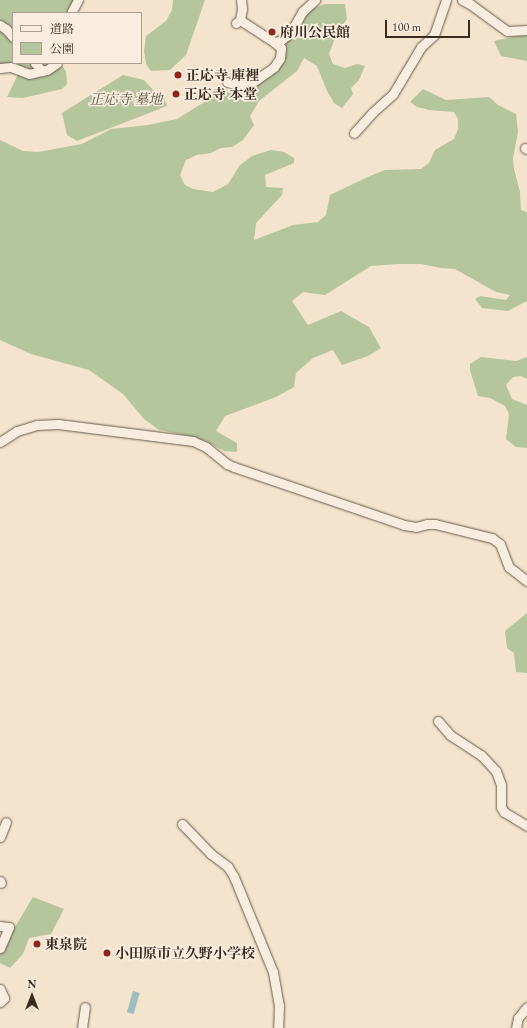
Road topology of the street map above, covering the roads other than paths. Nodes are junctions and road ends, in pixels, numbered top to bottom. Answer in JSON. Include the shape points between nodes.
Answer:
{"nodes":[{"id":1,"x":78,"y":0,"type":"edge"},
{"id":2,"x":241,"y":0,"type":"edge"},
{"id":3,"x":315,"y":0,"type":"edge"},
{"id":4,"x":446,"y":0,"type":"edge"},
{"id":5,"x":462,"y":0,"type":"edge"},
{"id":6,"x":72,"y":12,"type":"edge"},
{"id":7,"x":0,"y":26,"type":"edge"},
{"id":8,"x":527,"y":30,"type":"edge"},
{"id":9,"x":12,"y":36,"type":"edge"},
{"id":10,"x":274,"y":42,"type":"junction"},
{"id":11,"x":36,"y":64,"type":"edge"},
{"id":12,"x":56,"y":64,"type":"edge"},
{"id":13,"x":0,"y":68,"type":"edge"},
{"id":14,"x":42,"y":71,"type":"junction"},
{"id":15,"x":227,"y":82,"type":"dead end"},
{"id":16,"x":354,"y":133,"type":"dead end"},
{"id":17,"x":0,"y":442,"type":"edge"},
{"id":18,"x":527,"y":581,"type":"edge"},
{"id":19,"x":438,"y":721,"type":"dead end"},
{"id":20,"x":6,"y":822,"type":"dead end"},
{"id":21,"x":182,"y":824,"type":"dead end"},
{"id":22,"x":527,"y":826,"type":"edge"},
{"id":23,"x":0,"y":837,"type":"edge"},
{"id":24,"x":0,"y":926,"type":"edge"},
{"id":25,"x":0,"y":948,"type":"edge"},
{"id":26,"x":0,"y":989,"type":"edge"},
{"id":27,"x":0,"y":1002,"type":"edge"},
{"id":28,"x":85,"y":1007,"type":"dead end"},
{"id":29,"x":527,"y":1007,"type":"edge"},
{"id":30,"x":82,"y":1028,"type":"edge"},
{"id":31,"x":278,"y":1028,"type":"edge"},
{"id":32,"x":516,"y":1028,"type":"edge"}],
"edges":[{"from":1,"to":6,"type":"street"},
{"from":2,"to":10,"type":"street","via":[[242,9],[238,21]]},
{"from":3,"to":10,"type":"street","via":[[302,12],[290,32]]},
{"from":4,"to":16,"type":"street","via":[[434,35],[421,47],[393,94],[372,112]]},
{"from":5,"to":8,"type":"street","via":[[507,31]]},
{"from":7,"to":9,"type":"street"},
{"from":10,"to":15,"type":"street","via":[[281,48],[280,58],[274,67],[250,84],[238,85]]},
{"from":11,"to":14,"type":"street"},
{"from":12,"to":14,"type":"street"},
{"from":13,"to":14,"type":"street","via":[[12,67],[29,74]]},
{"from":17,"to":18,"type":"street","via":[[17,431],[58,424],[193,441],[206,447],[226,464],[404,525],[435,524],[492,538],[500,544],[509,567]]},
{"from":19,"to":22,"type":"street","via":[[450,735],[481,755],[496,771],[501,785],[501,807]]},
{"from":20,"to":23,"type":"street"},
{"from":21,"to":31,"type":"street","via":[[211,854],[228,867],[234,876],[273,972],[279,1005]]},
{"from":24,"to":25,"type":"street","via":[[9,927]]},
{"from":26,"to":27,"type":"street","via":[[4,998]]},
{"from":28,"to":30,"type":"street"},
{"from":29,"to":32,"type":"street","via":[[518,1018]]}]}
